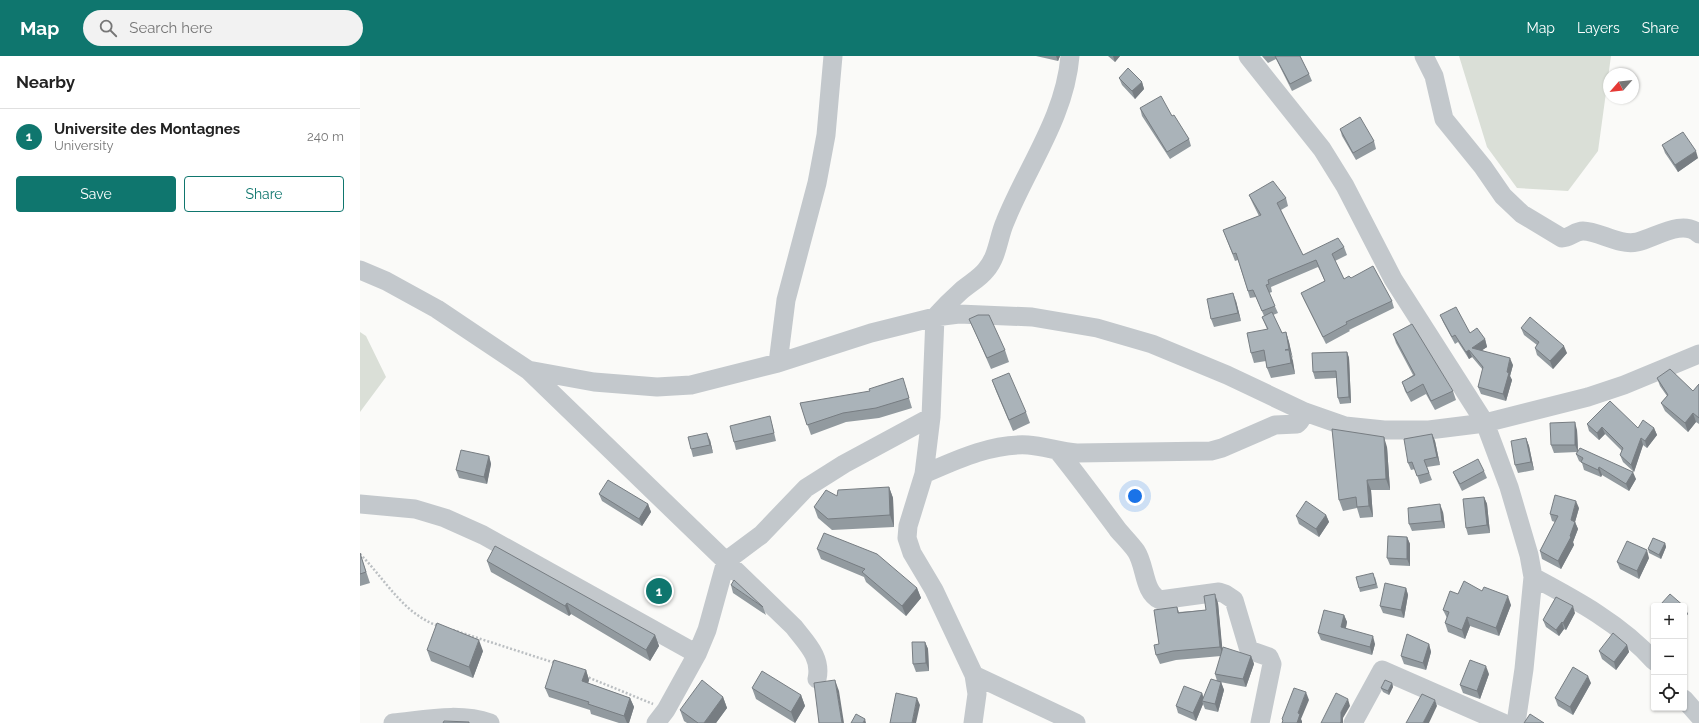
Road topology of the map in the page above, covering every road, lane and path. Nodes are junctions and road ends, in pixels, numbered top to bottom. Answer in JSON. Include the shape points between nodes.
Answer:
{"nodes":[{"id":1,"x":833,"y":56,"type":"edge"},
{"id":2,"x":1070,"y":56,"type":"edge"},
{"id":3,"x":1248,"y":56,"type":"edge"},
{"id":4,"x":1424,"y":56,"type":"edge"},
{"id":5,"x":1699,"y":234,"type":"edge"},
{"id":6,"x":360,"y":270,"type":"edge"},
{"id":7,"x":935,"y":317,"type":"junction"},
{"id":8,"x":1699,"y":354,"type":"edge"},
{"id":9,"x":778,"y":363,"type":"junction"},
{"id":10,"x":528,"y":370,"type":"junction"},
{"id":11,"x":1305,"y":412,"type":"junction"},
{"id":12,"x":931,"y":417,"type":"junction"},
{"id":13,"x":1485,"y":423,"type":"junction"},
{"id":14,"x":1058,"y":451,"type":"junction"},
{"id":15,"x":924,"y":474,"type":"junction"},
{"id":16,"x":360,"y":504,"type":"edge"},
{"id":17,"x":360,"y":554,"type":"edge"},
{"id":18,"x":726,"y":561,"type":"junction"},
{"id":19,"x":1532,"y":577,"type":"junction"},
{"id":20,"x":444,"y":628,"type":"edge"},
{"id":21,"x":452,"y":630,"type":"edge"},
{"id":22,"x":698,"y":654,"type":"junction"},
{"id":23,"x":1651,"y":658,"type":"edge"},
{"id":24,"x":559,"y":665,"type":"edge"},
{"id":25,"x":581,"y":674,"type":"edge"},
{"id":26,"x":974,"y":675,"type":"junction"},
{"id":27,"x":817,"y":678,"type":"dead end"},
{"id":28,"x":1687,"y":702,"type":"edge"},
{"id":29,"x":661,"y":716,"type":"edge"},
{"id":30,"x":1699,"y":716,"type":"edge"},
{"id":31,"x":392,"y":723,"type":"edge"},
{"id":32,"x":490,"y":723,"type":"edge"},
{"id":33,"x":973,"y":723,"type":"edge"},
{"id":34,"x":1076,"y":723,"type":"edge"},
{"id":35,"x":1260,"y":723,"type":"edge"},
{"id":36,"x":1353,"y":723,"type":"edge"},
{"id":37,"x":1503,"y":723,"type":"edge"},
{"id":38,"x":1516,"y":723,"type":"edge"}],
"edges":[{"from":1,"to":9,"type":"street","via":[[826,135],[817,182],[786,300]]},
{"from":2,"to":7,"type":"street","via":[[1065,87],[1040,153],[1004,223],[995,257],[986,271]]},
{"from":3,"to":13,"type":"street","via":[[1322,148],[1345,186],[1393,279]]},
{"from":4,"to":5,"type":"street","via":[[1434,76],[1444,119],[1503,196],[1522,214],[1562,238],[1583,231],[1621,241],[1637,242],[1675,229],[1690,229]]},
{"from":6,"to":10,"type":"street","via":[[437,309]]},
{"from":7,"to":9,"type":"street","via":[[871,333]]},
{"from":7,"to":11,"type":"street","via":[[959,314],[1032,317],[1097,328],[1152,344],[1220,372]]},
{"from":7,"to":12,"type":"street"},
{"from":8,"to":13,"type":"street","via":[[1624,386],[1588,398]]},
{"from":9,"to":10,"type":"street","via":[[691,386],[658,387],[594,382]]},
{"from":10,"to":18,"type":"street"},
{"from":11,"to":13,"type":"street","via":[[1345,426],[1384,430],[1429,430]]},
{"from":11,"to":14,"type":"street","via":[[1296,424],[1275,425],[1211,451]]},
{"from":12,"to":15,"type":"street"},
{"from":12,"to":18,"type":"street","via":[[844,464],[806,488],[761,535]]},
{"from":13,"to":19,"type":"street","via":[[1509,487],[1529,555]]},
{"from":14,"to":15,"type":"street","via":[[1030,445],[1015,445],[979,452]]},
{"from":14,"to":35,"type":"street","via":[[1136,551],[1154,598],[1160,600],[1219,592],[1234,600],[1249,650],[1269,657],[1272,664]]},
{"from":15,"to":26,"type":"street","via":[[908,526],[907,538],[912,553],[934,590]]},
{"from":16,"to":22,"type":"street","via":[[415,509],[445,518],[523,557]]},
{"from":17,"to":20,"type":"path","via":[[413,613],[424,621]]},
{"from":18,"to":22,"type":"street"},
{"from":18,"to":27,"type":"street","via":[[808,644],[817,659]]},
{"from":19,"to":23,"type":"street","via":[[1613,624]]},
{"from":19,"to":38,"type":"street","via":[[1524,669]]},
{"from":21,"to":24,"type":"path"},
{"from":22,"to":29,"type":"street"},
{"from":25,"to":29,"type":"path"},
{"from":26,"to":33,"type":"street","via":[[977,694]]},
{"from":26,"to":34,"type":"street"},
{"from":28,"to":30,"type":"street"},
{"from":31,"to":32,"type":"street","via":[[468,718]]},
{"from":36,"to":37,"type":"street","via":[[1382,670]]}]}
